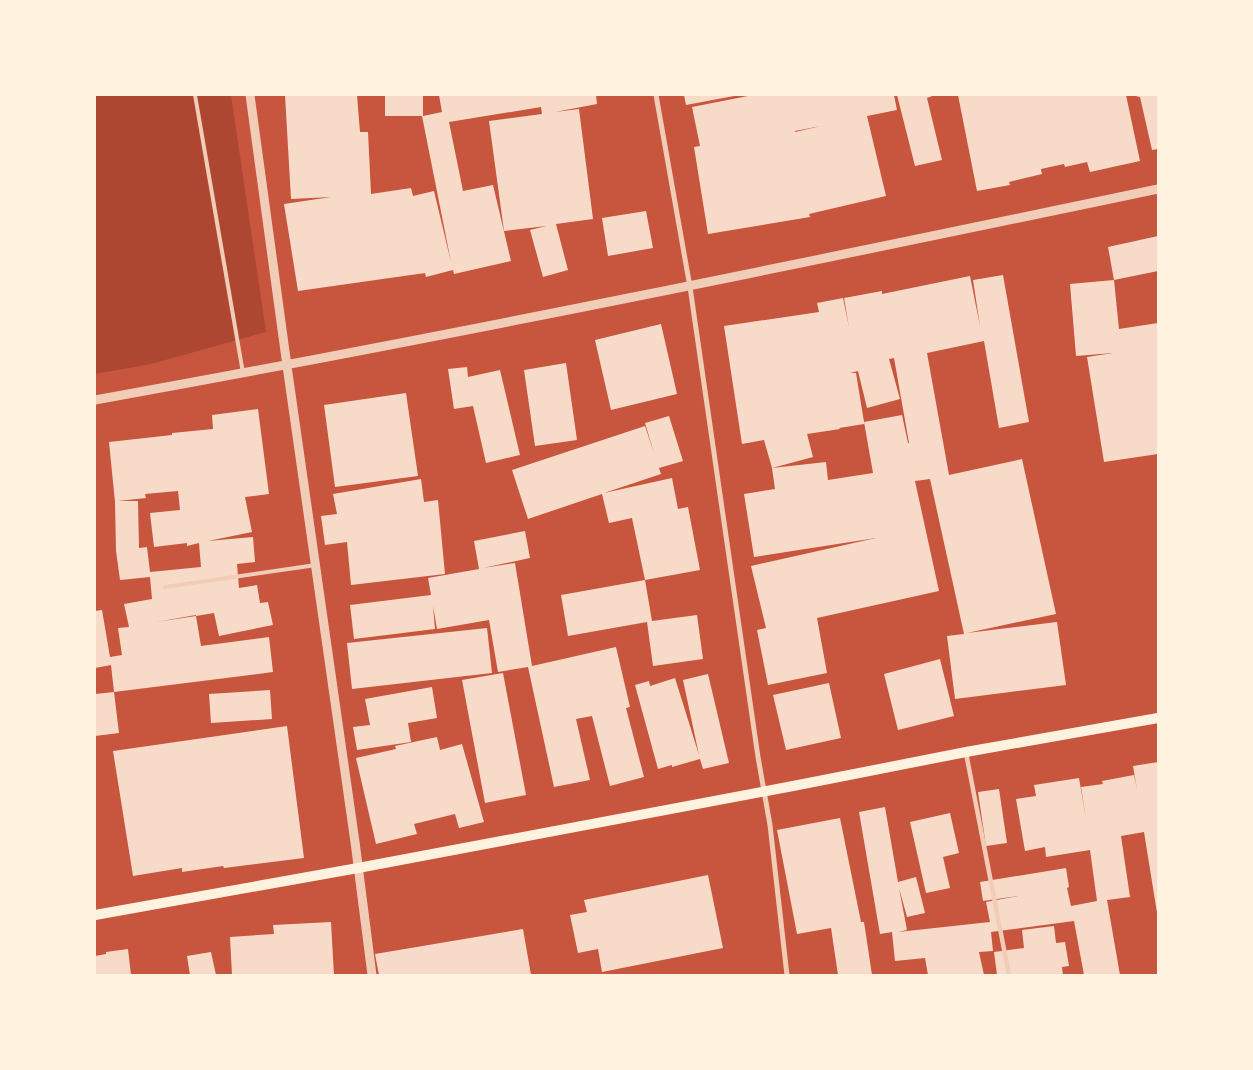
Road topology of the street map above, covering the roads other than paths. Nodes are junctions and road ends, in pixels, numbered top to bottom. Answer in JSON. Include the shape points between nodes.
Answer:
{"nodes":[{"id":1,"x":194,"y":95,"type":"edge"},
{"id":2,"x":250,"y":95,"type":"edge"},
{"id":3,"x":656,"y":95,"type":"edge"},
{"id":4,"x":1158,"y":189,"type":"edge"},
{"id":5,"x":690,"y":287,"type":"junction"},
{"id":6,"x":287,"y":366,"type":"junction"},
{"id":7,"x":243,"y":373,"type":"junction"},
{"id":8,"x":95,"y":400,"type":"edge"},
{"id":9,"x":316,"y":564,"type":"junction"},
{"id":10,"x":165,"y":587,"type":"dead end"},
{"id":11,"x":1158,"y":718,"type":"edge"},
{"id":12,"x":966,"y":752,"type":"junction"},
{"id":13,"x":764,"y":792,"type":"junction"},
{"id":14,"x":358,"y":868,"type":"junction"},
{"id":15,"x":95,"y":915,"type":"edge"},
{"id":16,"x":372,"y":975,"type":"edge"},
{"id":17,"x":788,"y":975,"type":"edge"},
{"id":18,"x":1009,"y":975,"type":"edge"}],
"edges":[{"from":1,"to":7,"type":"lane"},
{"from":2,"to":6,"type":"street"},
{"from":3,"to":5,"type":"street"},
{"from":4,"to":5,"type":"street"},
{"from":5,"to":6,"type":"street"},
{"from":5,"to":13,"type":"street"},
{"from":6,"to":7,"type":"street"},
{"from":6,"to":9,"type":"street"},
{"from":7,"to":8,"type":"street"},
{"from":9,"to":10,"type":"lane"},
{"from":9,"to":14,"type":"street"},
{"from":11,"to":12,"type":"main road"},
{"from":12,"to":13,"type":"main road"},
{"from":12,"to":18,"type":"street"},
{"from":13,"to":14,"type":"main road"},
{"from":13,"to":17,"type":"street"},
{"from":14,"to":15,"type":"main road"},
{"from":14,"to":16,"type":"street"}]}
